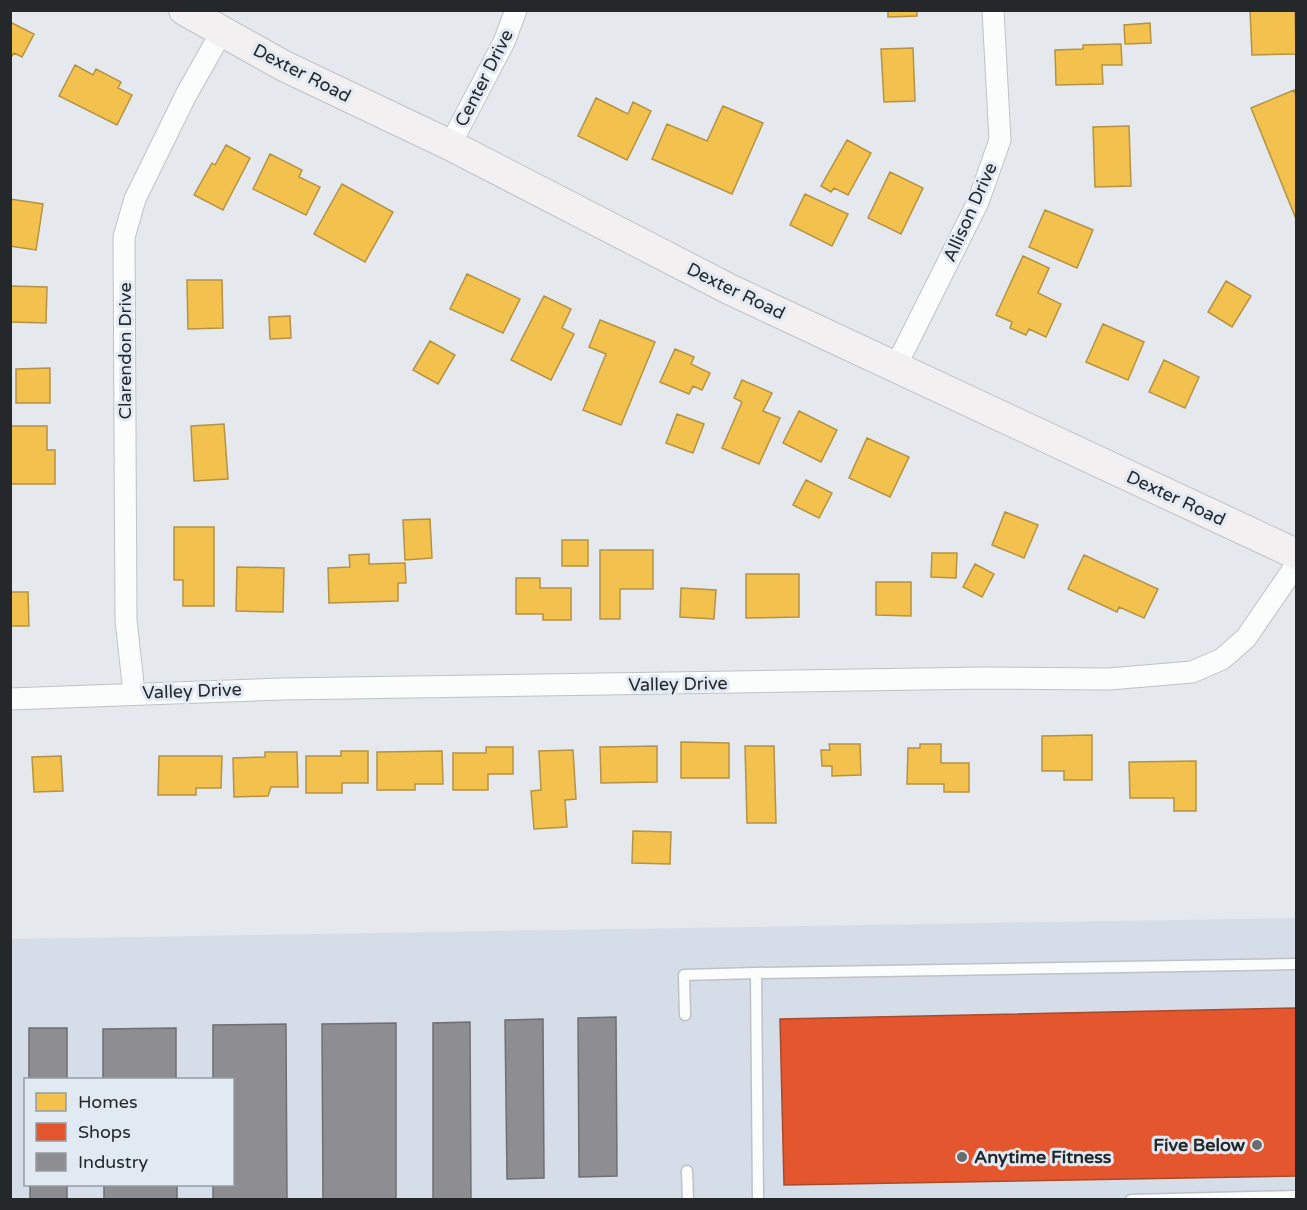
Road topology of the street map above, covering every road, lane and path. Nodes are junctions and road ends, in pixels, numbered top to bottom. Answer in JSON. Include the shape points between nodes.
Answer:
{"nodes":[{"id":1,"x":184,"y":10,"type":"edge"},
{"id":2,"x":516,"y":10,"type":"edge"},
{"id":3,"x":993,"y":10,"type":"edge"},
{"id":4,"x":222,"y":32,"type":"junction"},
{"id":5,"x":450,"y":145,"type":"junction"},
{"id":6,"x":896,"y":366,"type":"junction"},
{"id":7,"x":1296,"y":554,"type":"edge"},
{"id":8,"x":1296,"y":565,"type":"edge"},
{"id":9,"x":134,"y":693,"type":"junction"},
{"id":10,"x":10,"y":699,"type":"edge"},
{"id":11,"x":1296,"y":964,"type":"edge"},
{"id":12,"x":756,"y":973,"type":"junction"},
{"id":13,"x":685,"y":1015,"type":"dead end"},
{"id":14,"x":687,"y":1171,"type":"dead end"},
{"id":15,"x":1296,"y":1196,"type":"edge"},
{"id":16,"x":688,"y":1200,"type":"edge"},
{"id":17,"x":758,"y":1200,"type":"edge"},
{"id":18,"x":1131,"y":1200,"type":"edge"}],
"edges":[{"from":1,"to":4,"type":"main road","name":"Dexter Road"},
{"from":2,"to":5,"type":"street","name":"Center Drive","via":[[504,42]]},
{"from":3,"to":6,"type":"street","name":"Allison Drive","via":[[1000,140],[978,202]]},
{"from":4,"to":5,"type":"main road","name":"Dexter Road"},
{"from":4,"to":9,"type":"street","name":"Clarendon Drive","via":[[135,199],[124,237],[126,620]]},
{"from":5,"to":6,"type":"main road","name":"Dexter Road","via":[[731,290]]},
{"from":6,"to":7,"type":"main road","name":"Dexter Road"},
{"from":8,"to":9,"type":"street","name":"Valley Drive","via":[[1246,638],[1222,659],[1192,672],[1109,679]]},
{"from":9,"to":10,"type":"street","name":"Valley Drive"},
{"from":11,"to":12,"type":"lane"},
{"from":12,"to":13,"type":"lane","via":[[684,975]]},
{"from":12,"to":17,"type":"lane"},
{"from":14,"to":16,"type":"lane"},
{"from":15,"to":18,"type":"lane"}]}
